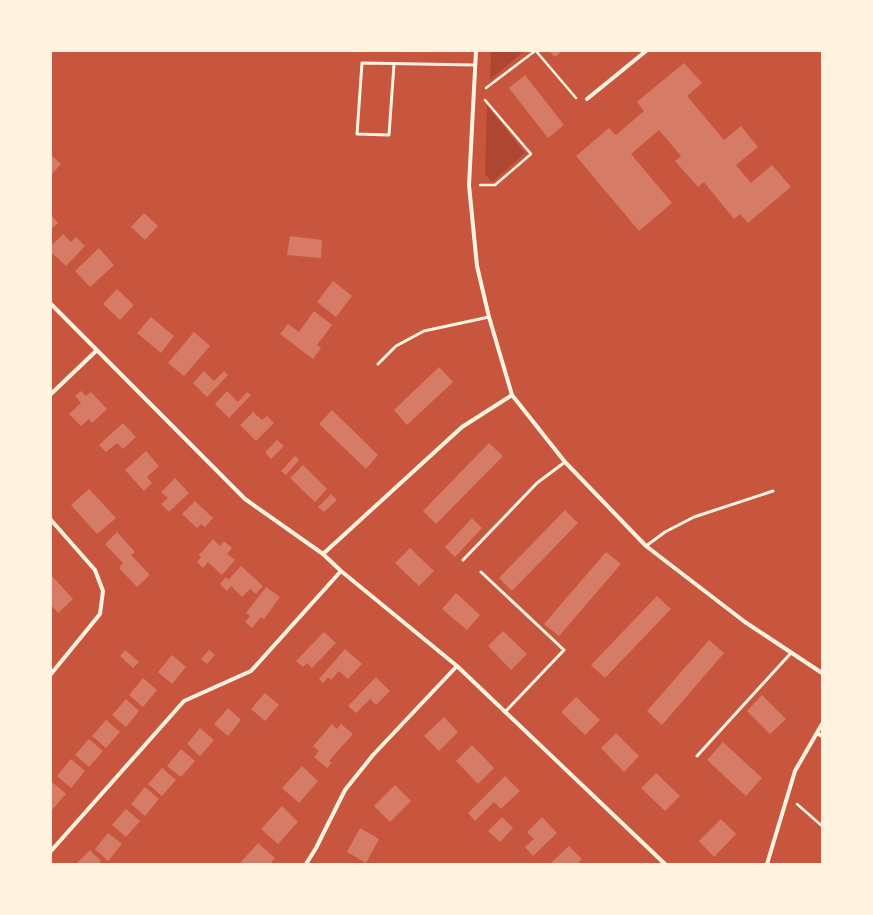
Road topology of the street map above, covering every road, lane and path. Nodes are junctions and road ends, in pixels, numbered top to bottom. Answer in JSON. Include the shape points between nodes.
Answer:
{"nodes":[{"id":1,"x":476,"y":51,"type":"edge"},
{"id":2,"x":536,"y":51,"type":"edge"},
{"id":3,"x":646,"y":51,"type":"edge"},
{"id":4,"x":394,"y":64,"type":"junction"},
{"id":5,"x":475,"y":66,"type":"junction"},
{"id":6,"x":474,"y":88,"type":"junction"},
{"id":7,"x":479,"y":93,"type":"junction"},
{"id":8,"x":587,"y":99,"type":"joint"},
{"id":9,"x":469,"y":185,"type":"junction"},
{"id":10,"x":51,"y":304,"type":"edge"},
{"id":11,"x":489,"y":317,"type":"junction"},
{"id":12,"x":96,"y":351,"type":"junction"},
{"id":13,"x":378,"y":364,"type":"dead end"},
{"id":14,"x":51,"y":394,"type":"edge"},
{"id":15,"x":512,"y":394,"type":"junction"},
{"id":16,"x":565,"y":462,"type":"junction"},
{"id":17,"x":773,"y":491,"type":"dead end"},
{"id":18,"x":51,"y":520,"type":"edge"},
{"id":19,"x":646,"y":546,"type":"junction"},
{"id":20,"x":323,"y":554,"type":"junction"},
{"id":21,"x":463,"y":560,"type":"dead end"},
{"id":22,"x":341,"y":571,"type":"junction"},
{"id":23,"x":481,"y":572,"type":"dead end"},
{"id":24,"x":791,"y":653,"type":"junction"},
{"id":25,"x":458,"y":666,"type":"junction"},
{"id":26,"x":822,"y":673,"type":"edge"},
{"id":27,"x":51,"y":674,"type":"edge"},
{"id":28,"x":505,"y":712,"type":"junction"},
{"id":29,"x":822,"y":724,"type":"edge"},
{"id":30,"x":817,"y":733,"type":"junction"},
{"id":31,"x":822,"y":736,"type":"edge"},
{"id":32,"x":697,"y":756,"type":"dead end"},
{"id":33,"x":788,"y":796,"type":"junction"},
{"id":34,"x":822,"y":826,"type":"edge"},
{"id":35,"x":51,"y":850,"type":"edge"},
{"id":36,"x":306,"y":864,"type":"edge"},
{"id":37,"x":665,"y":864,"type":"edge"},
{"id":38,"x":767,"y":864,"type":"edge"}],
"edges":[{"from":1,"to":5,"type":"street"},
{"from":2,"to":7,"type":"path"},
{"from":2,"to":8,"type":"path","via":[[581,104]]},
{"from":3,"to":8,"type":"street"},
{"from":4,"to":4,"type":"lane","via":[[362,63],[358,134],[390,135]]},
{"from":4,"to":5,"type":"lane"},
{"from":5,"to":6,"type":"street"},
{"from":6,"to":7,"type":"path"},
{"from":6,"to":9,"type":"street"},
{"from":7,"to":9,"type":"path","via":[[531,154],[495,184]]},
{"from":9,"to":11,"type":"street","via":[[477,266]]},
{"from":10,"to":12,"type":"street"},
{"from":11,"to":13,"type":"lane","via":[[424,331],[396,346]]},
{"from":11,"to":15,"type":"street"},
{"from":12,"to":14,"type":"street"},
{"from":12,"to":20,"type":"street","via":[[244,499]]},
{"from":15,"to":16,"type":"street"},
{"from":15,"to":20,"type":"street","via":[[462,427]]},
{"from":16,"to":19,"type":"street"},
{"from":16,"to":21,"type":"lane","via":[[537,483]]},
{"from":17,"to":19,"type":"lane","via":[[694,517],[665,532]]},
{"from":18,"to":27,"type":"street","via":[[95,570],[103,591],[100,614]]},
{"from":19,"to":24,"type":"street","via":[[744,622]]},
{"from":20,"to":22,"type":"street"},
{"from":22,"to":25,"type":"street"},
{"from":22,"to":35,"type":"street","via":[[251,671],[184,701]]},
{"from":23,"to":28,"type":"lane","via":[[564,650]]},
{"from":24,"to":26,"type":"street"},
{"from":24,"to":32,"type":"lane"},
{"from":25,"to":28,"type":"street"},
{"from":25,"to":36,"type":"street","via":[[372,755],[345,790]]},
{"from":28,"to":37,"type":"street"},
{"from":29,"to":30,"type":"street"},
{"from":30,"to":31,"type":"street"},
{"from":30,"to":33,"type":"street","via":[[795,771]]},
{"from":33,"to":34,"type":"path"},
{"from":33,"to":38,"type":"street"}]}
